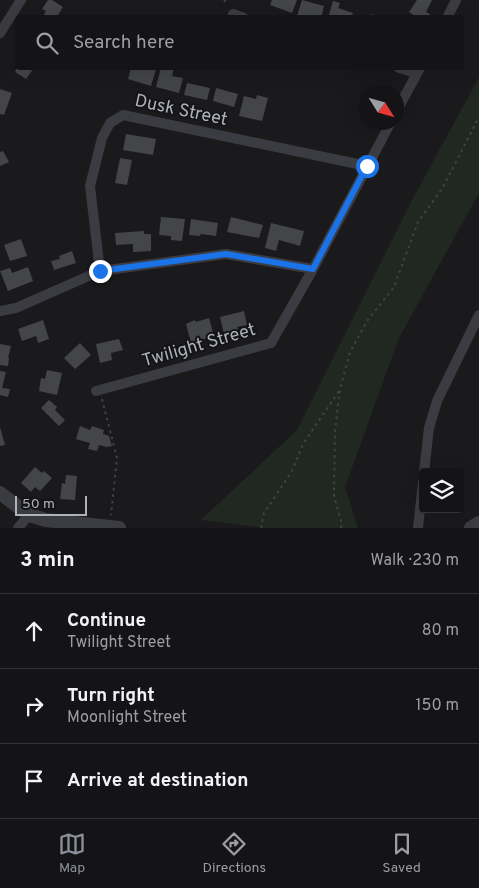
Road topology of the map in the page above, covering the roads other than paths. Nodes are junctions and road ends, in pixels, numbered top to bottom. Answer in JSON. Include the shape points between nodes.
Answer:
{"nodes":[{"id":1,"x":21,"y":0,"type":"edge"},
{"id":2,"x":456,"y":0,"type":"edge"},
{"id":3,"x":448,"y":15,"type":"edge"},
{"id":4,"x":0,"y":33,"type":"edge"},
{"id":5,"x":419,"y":70,"type":"edge"},
{"id":6,"x":404,"y":97,"type":"edge"},
{"id":7,"x":387,"y":130,"type":"edge"},
{"id":8,"x":367,"y":166,"type":"junction"},
{"id":9,"x":313,"y":269,"type":"junction"},
{"id":10,"x":100,"y":271,"type":"junction"},
{"id":11,"x":0,"y":311,"type":"edge"},
{"id":12,"x":479,"y":316,"type":"edge"},
{"id":13,"x":96,"y":391,"type":"road end"},
{"id":14,"x":424,"y":468,"type":"edge"},
{"id":15,"x":0,"y":493,"type":"edge"},
{"id":16,"x":420,"y":513,"type":"edge"},
{"id":17,"x":29,"y":515,"type":"junction"},
{"id":18,"x":479,"y":523,"type":"edge"},
{"id":19,"x":114,"y":527,"type":"edge"},
{"id":20,"x":18,"y":528,"type":"edge"},
{"id":21,"x":418,"y":528,"type":"edge"},
{"id":22,"x":471,"y":528,"type":"edge"}],
"edges":[{"from":1,"to":4,"type":"street"},
{"from":2,"to":3,"type":"street"},
{"from":5,"to":6,"type":"street"},
{"from":7,"to":8,"type":"street","name":"Twilight Street"},
{"from":8,"to":9,"type":"street","name":"Twilight Street"},
{"from":8,"to":10,"type":"street","name":"Dusk Street","via":[[122,115],[110,122],[102,138],[90,186]]},
{"from":9,"to":10,"type":"street","via":[[226,254]]},
{"from":9,"to":13,"type":"street","name":"Twilight Street","via":[[271,342]]},
{"from":10,"to":11,"type":"street","via":[[16,308]]},
{"from":12,"to":14,"type":"street","via":[[437,401],[429,428]]},
{"from":15,"to":17,"type":"street"},
{"from":16,"to":21,"type":"street"},
{"from":17,"to":19,"type":"street","via":[[46,520]]},
{"from":17,"to":20,"type":"street"},
{"from":18,"to":22,"type":"street"}]}
